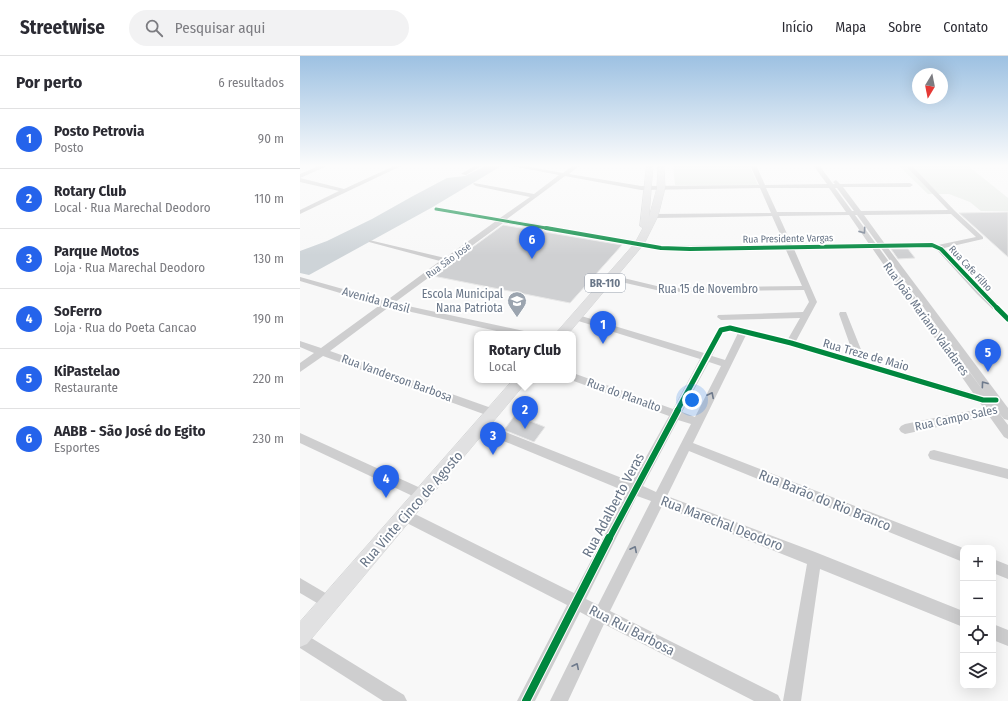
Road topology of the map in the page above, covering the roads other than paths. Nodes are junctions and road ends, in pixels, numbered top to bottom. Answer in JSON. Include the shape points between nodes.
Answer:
{"nodes":[{"id":1,"x":336,"y":195,"type":"edge"},
{"id":2,"x":532,"y":195,"type":"edge"},
{"id":3,"x":648,"y":195,"type":"edge"},
{"id":4,"x":659,"y":195,"type":"edge"},
{"id":5,"x":766,"y":195,"type":"edge"},
{"id":6,"x":842,"y":195,"type":"edge"},
{"id":7,"x":937,"y":195,"type":"edge"},
{"id":8,"x":536,"y":196,"type":"joint"},
{"id":9,"x":436,"y":209,"type":"dead end"},
{"id":10,"x":300,"y":212,"type":"edge"},
{"id":11,"x":953,"y":212,"type":"junction"},
{"id":12,"x":855,"y":213,"type":"junction"},
{"id":13,"x":775,"y":214,"type":"junction"},
{"id":14,"x":654,"y":216,"type":"junction"},
{"id":15,"x":502,"y":220,"type":"junction"},
{"id":16,"x":645,"y":230,"type":"junction"},
{"id":17,"x":371,"y":241,"type":"dead end"},
{"id":18,"x":639,"y":244,"type":"junction"},
{"id":19,"x":883,"y":245,"type":"junction"},
{"id":20,"x":789,"y":246,"type":"junction"},
{"id":21,"x":873,"y":246,"type":"junction"},
{"id":22,"x":938,"y":247,"type":"junction"},
{"id":23,"x":447,"y":261,"type":"junction"},
{"id":24,"x":611,"y":277,"type":"junction"},
{"id":25,"x":300,"y":279,"type":"edge"},
{"id":26,"x":808,"y":288,"type":"junction"},
{"id":27,"x":387,"y":304,"type":"junction"},
{"id":28,"x":843,"y":314,"type":"dead end"},
{"id":29,"x":806,"y":315,"type":"junction"},
{"id":30,"x":575,"y":317,"type":"junction"},
{"id":31,"x":721,"y":317,"type":"dead end"},
{"id":32,"x":1008,"y":319,"type":"edge"},
{"id":33,"x":730,"y":328,"type":"joint"},
{"id":34,"x":510,"y":331,"type":"edge"},
{"id":35,"x":563,"y":331,"type":"edge"},
{"id":36,"x":744,"y":331,"type":"junction"},
{"id":37,"x":790,"y":343,"type":"junction"},
{"id":38,"x":300,"y":344,"type":"edge"},
{"id":39,"x":323,"y":351,"type":"junction"},
{"id":40,"x":706,"y":357,"type":"junction"},
{"id":41,"x":727,"y":364,"type":"junction"},
{"id":42,"x":862,"y":364,"type":"junction"},
{"id":43,"x":300,"y":368,"type":"edge"},
{"id":44,"x":576,"y":378,"type":"edge"},
{"id":45,"x":518,"y":383,"type":"edge"},
{"id":46,"x":983,"y":400,"type":"junction"},
{"id":47,"x":1004,"y":408,"type":"edge"},
{"id":48,"x":991,"y":411,"type":"junction"},
{"id":49,"x":493,"y":413,"type":"junction"},
{"id":50,"x":675,"y":414,"type":"junction"},
{"id":51,"x":697,"y":422,"type":"junction"},
{"id":52,"x":481,"y":427,"type":"junction"},
{"id":53,"x":905,"y":429,"type":"dead end"},
{"id":54,"x":1008,"y":434,"type":"edge"},
{"id":55,"x":300,"y":438,"type":"edge"},
{"id":56,"x":686,"y":444,"type":"junction"},
{"id":57,"x":934,"y":455,"type":"dead end"},
{"id":58,"x":1008,"y":474,"type":"edge"},
{"id":59,"x":634,"y":490,"type":"junction"},
{"id":60,"x":423,"y":495,"type":"junction"},
{"id":61,"x":660,"y":499,"type":"junction"},
{"id":62,"x":406,"y":516,"type":"junction"},
{"id":63,"x":960,"y":553,"type":"edge"},
{"id":64,"x":815,"y":559,"type":"junction"},
{"id":65,"x":996,"y":567,"type":"edge"},
{"id":66,"x":1008,"y":572,"type":"edge"},
{"id":67,"x":300,"y":586,"type":"edge"},
{"id":68,"x":576,"y":602,"type":"junction"},
{"id":69,"x":330,"y":603,"type":"junction"},
{"id":70,"x":601,"y":614,"type":"junction"},
{"id":71,"x":960,"y":619,"type":"edge"},
{"id":72,"x":996,"y":633,"type":"edge"},
{"id":73,"x":300,"y":638,"type":"edge"},
{"id":74,"x":1008,"y":638,"type":"edge"},
{"id":75,"x":398,"y":701,"type":"edge"},
{"id":76,"x":526,"y":701,"type":"edge"},
{"id":77,"x":559,"y":701,"type":"edge"},
{"id":78,"x":772,"y":701,"type":"edge"},
{"id":79,"x":792,"y":701,"type":"edge"}],
"edges":[{"from":1,"to":10,"type":"street"},
{"from":2,"to":8,"type":"street"},
{"from":3,"to":16,"type":"main road","number":"BR-110"},
{"from":4,"to":14,"type":"main road","number":"BR-110"},
{"from":5,"to":13,"type":"street"},
{"from":6,"to":12,"type":"street","name":"Rua João Mariano Valadares"},
{"from":7,"to":11,"type":"street"},
{"from":8,"to":15,"type":"street","name":"Rua São José"},
{"from":9,"to":15,"type":"street","name":"Rua Presidente Vargas"},
{"from":11,"to":12,"type":"street"},
{"from":11,"to":22,"type":"street","name":"Rua Presidente Vargas","via":[[981,238]]},
{"from":12,"to":13,"type":"street"},
{"from":12,"to":19,"type":"street","name":"Rua João Mariano Valadares"},
{"from":12,"to":21,"type":"street","name":"Rua João Mariano Valadares","one_way":true},
{"from":13,"to":14,"type":"street"},
{"from":13,"to":20,"type":"street"},
{"from":14,"to":16,"type":"main road","number":"BR-110"},
{"from":15,"to":18,"type":"street","name":"Rua Presidente Vargas"},
{"from":15,"to":23,"type":"street","name":"Rua São José"},
{"from":16,"to":18,"type":"main road","number":"BR-110"},
{"from":17,"to":23,"type":"street"},
{"from":18,"to":20,"type":"street","name":"Rua Presidente Vargas","via":[[690,249]]},
{"from":18,"to":24,"type":"main road","number":"BR-110"},
{"from":19,"to":21,"type":"street","name":"Rua Presidente Vargas"},
{"from":19,"to":22,"type":"street","name":"Rua Presidente Vargas"},
{"from":47,"to":19,"type":"street","name":"Rua João Mariano Valadares","one_way":true},
{"from":20,"to":21,"type":"street","name":"Rua Presidente Vargas"},
{"from":20,"to":26,"type":"street"},
{"from":21,"to":46,"type":"street","name":"Rua João Mariano Valadares"},
{"from":22,"to":32,"type":"street","name":"Rua Cafe Filho"},
{"from":23,"to":27,"type":"street","name":"Rua São José"},
{"from":24,"to":26,"type":"street","name":"Rua 15 de Novembro","via":[[665,290]]},
{"from":24,"to":30,"type":"main road","number":"BR-110"},
{"from":25,"to":27,"type":"street","name":"Avenida Brasil"},
{"from":26,"to":29,"type":"street","via":[[813,302]]},
{"from":27,"to":34,"type":"street","name":"Avenida Brasil"},
{"from":27,"to":39,"type":"street","name":"Rua São José"},
{"from":28,"to":42,"type":"street"},
{"from":29,"to":31,"type":"street"},
{"from":29,"to":37,"type":"street"},
{"from":30,"to":35,"type":"main road","number":"BR-110"},
{"from":30,"to":40,"type":"street"},
{"from":33,"to":36,"type":"street","name":"Rua Treze de Maio"},
{"from":33,"to":40,"type":"street","name":"Rua Adalberto Veras","via":[[724,328],[719,332]]},
{"from":36,"to":37,"type":"street","name":"Rua Treze de Maio"},
{"from":36,"to":41,"type":"street"},
{"from":37,"to":42,"type":"street","name":"Rua Treze de Maio"},
{"from":38,"to":39,"type":"street","name":"Rua Vanderson Barbosa"},
{"from":39,"to":43,"type":"street","name":"Rua São José"},
{"from":39,"to":49,"type":"street","name":"Rua Vanderson Barbosa"},
{"from":40,"to":41,"type":"street"},
{"from":40,"to":50,"type":"street","name":"Rua Adalberto Veras"},
{"from":51,"to":41,"type":"street","one_way":true},
{"from":42,"to":46,"type":"street","name":"Rua Treze de Maio"},
{"from":44,"to":50,"type":"street","name":"Rua do Planalto"},
{"from":45,"to":49,"type":"main road","name":"Rua Vinte Cinco de Agosto"},
{"from":46,"to":47,"type":"street","name":"Rua Treze de Maio"},
{"from":46,"to":48,"type":"street","name":"Rua João Mariano Valadares"},
{"from":47,"to":48,"type":"street","name":"Rua Campo Sales"},
{"from":48,"to":53,"type":"street","name":"Rua Campo Sales"},
{"from":48,"to":54,"type":"street","name":"Rua João Mariano Valadares"},
{"from":49,"to":52,"type":"main road","name":"Rua Vinte Cinco de Agosto"},
{"from":50,"to":51,"type":"street","name":"Rua do Planalto"},
{"from":50,"to":59,"type":"street","name":"Rua Adalberto Veras"},
{"from":51,"to":56,"type":"street"},
{"from":52,"to":59,"type":"street","name":"Rua Marechal Deodoro"},
{"from":52,"to":60,"type":"main road","name":"Rua Vinte Cinco de Agosto"},
{"from":55,"to":60,"type":"street"},
{"from":56,"to":61,"type":"street"},
{"from":56,"to":63,"type":"street","name":"Rua Barão do Rio Branco"},
{"from":57,"to":58,"type":"street"},
{"from":59,"to":61,"type":"street","name":"Rua Marechal Deodoro"},
{"from":59,"to":68,"type":"street","name":"Rua Adalberto Veras"},
{"from":60,"to":62,"type":"main road","name":"Rua Vinte Cinco de Agosto"},
{"from":61,"to":64,"type":"street","name":"Rua Marechal Deodoro"},
{"from":70,"to":61,"type":"street","one_way":true},
{"from":62,"to":68,"type":"street","name":"Rua Rui Barbosa"},
{"from":62,"to":69,"type":"main road","name":"Rua Vinte Cinco de Agosto"},
{"from":64,"to":71,"type":"street","name":"Rua Marechal Deodoro"},
{"from":64,"to":79,"type":"street"},
{"from":65,"to":66,"type":"street"},
{"from":67,"to":69,"type":"street"},
{"from":68,"to":70,"type":"street","name":"Rua Rui Barbosa"},
{"from":68,"to":76,"type":"street","name":"Rua Adalberto Veras"},
{"from":69,"to":73,"type":"main road","name":"Rua Vinte Cinco de Agosto"},
{"from":77,"to":70,"type":"street","one_way":true},
{"from":70,"to":78,"type":"street","name":"Rua Rui Barbosa"},
{"from":72,"to":74,"type":"street"},
{"from":73,"to":75,"type":"street"}]}
